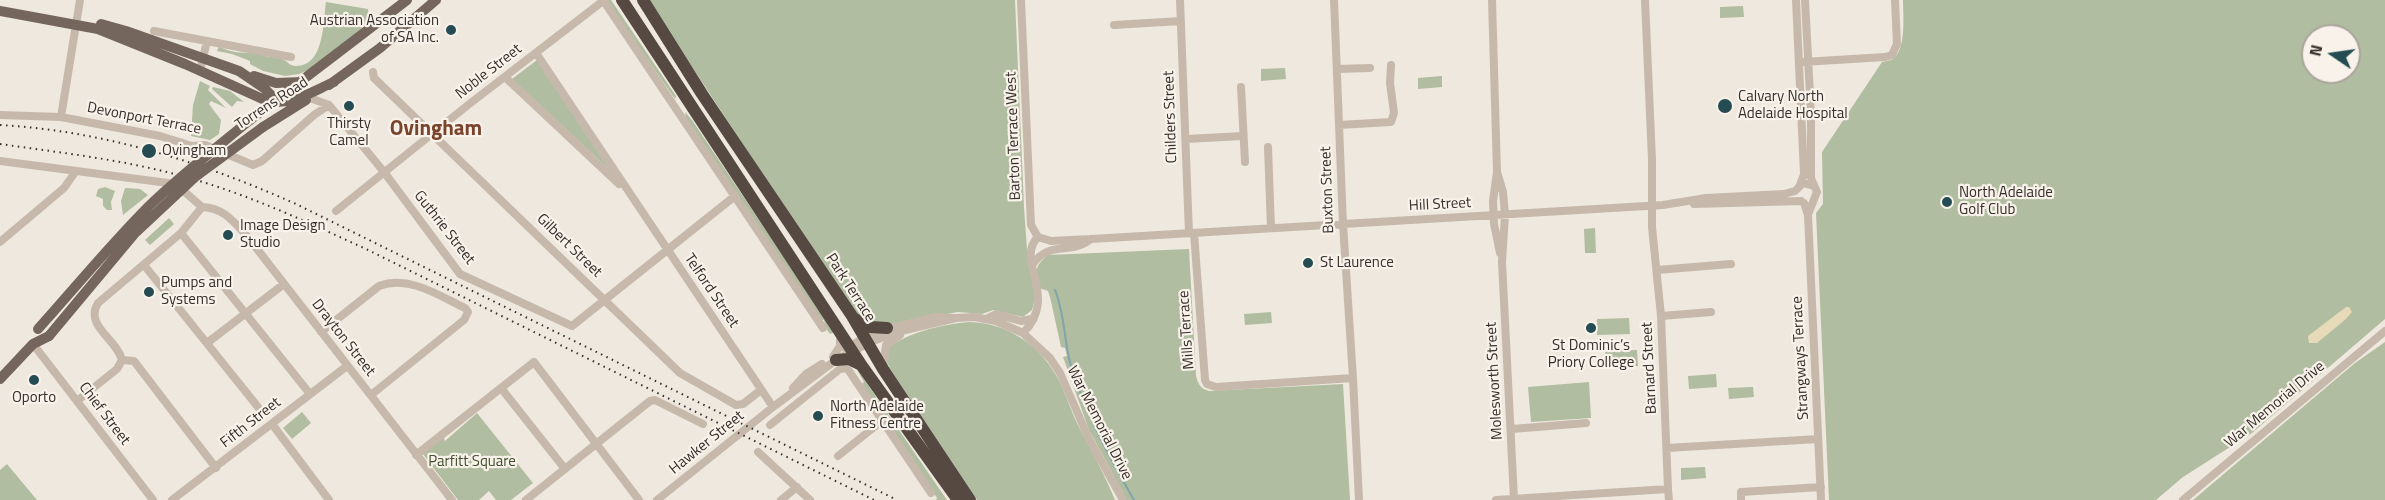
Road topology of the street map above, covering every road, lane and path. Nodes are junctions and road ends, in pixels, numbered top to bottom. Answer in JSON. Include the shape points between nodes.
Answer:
{"nodes":[{"id":1,"x":80,"y":0,"type":"edge"},
{"id":2,"x":407,"y":0,"type":"edge"},
{"id":3,"x":436,"y":0,"type":"edge"},
{"id":4,"x":603,"y":0,"type":"edge"},
{"id":5,"x":622,"y":0,"type":"edge"},
{"id":6,"x":643,"y":0,"type":"edge"},
{"id":7,"x":1022,"y":0,"type":"edge"},
{"id":8,"x":1180,"y":0,"type":"edge"},
{"id":9,"x":1334,"y":0,"type":"edge"},
{"id":10,"x":1492,"y":0,"type":"edge"},
{"id":11,"x":1645,"y":0,"type":"edge"},
{"id":12,"x":1796,"y":0,"type":"edge"},
{"id":13,"x":1805,"y":0,"type":"edge"},
{"id":14,"x":1895,"y":0,"type":"edge"},
{"id":15,"x":0,"y":4,"type":"edge"},
{"id":16,"x":0,"y":11,"type":"edge"},
{"id":17,"x":77,"y":21,"type":"junction"},
{"id":18,"x":1181,"y":21,"type":"junction"},
{"id":19,"x":1114,"y":25,"type":"dead end"},
{"id":20,"x":154,"y":31,"type":"dead end"},
{"id":21,"x":207,"y":41,"type":"junction"},
{"id":22,"x":536,"y":53,"type":"junction"},
{"id":23,"x":203,"y":57,"type":"junction"},
{"id":24,"x":291,"y":57,"type":"dead end"},
{"id":25,"x":1804,"y":62,"type":"junction"},
{"id":26,"x":1391,"y":65,"type":"dead end"},
{"id":27,"x":1370,"y":68,"type":"dead end"},
{"id":28,"x":1337,"y":69,"type":"junction"},
{"id":29,"x":200,"y":71,"type":"junction"},
{"id":30,"x":239,"y":71,"type":"junction"},
{"id":31,"x":373,"y":72,"type":"dead end"},
{"id":32,"x":505,"y":77,"type":"junction"},
{"id":33,"x":303,"y":82,"type":"junction"},
{"id":34,"x":332,"y":83,"type":"junction"},
{"id":35,"x":1241,"y":87,"type":"dead end"},
{"id":36,"x":249,"y":93,"type":"junction"},
{"id":37,"x":702,"y":94,"type":"junction"},
{"id":38,"x":310,"y":98,"type":"junction"},
{"id":39,"x":689,"y":102,"type":"junction"},
{"id":40,"x":274,"y":103,"type":"junction"},
{"id":41,"x":329,"y":105,"type":"junction"},
{"id":42,"x":677,"y":110,"type":"junction"},
{"id":43,"x":0,"y":115,"type":"edge"},
{"id":44,"x":61,"y":117,"type":"junction"},
{"id":45,"x":250,"y":120,"type":"junction"},
{"id":46,"x":1339,"y":125,"type":"junction"},
{"id":47,"x":263,"y":127,"type":"junction"},
{"id":48,"x":433,"y":133,"type":"junction"},
{"id":49,"x":1243,"y":136,"type":"junction"},
{"id":50,"x":1186,"y":139,"type":"junction"},
{"id":51,"x":1268,"y":147,"type":"dead end"},
{"id":52,"x":0,"y":161,"type":"edge"},
{"id":53,"x":1245,"y":162,"type":"dead end"},
{"id":54,"x":76,"y":171,"type":"junction"},
{"id":55,"x":384,"y":172,"type":"junction"},
{"id":56,"x":1497,"y":172,"type":"junction"},
{"id":57,"x":1799,"y":186,"type":"junction"},
{"id":58,"x":1814,"y":186,"type":"junction"},
{"id":59,"x":626,"y":190,"type":"junction"},
{"id":60,"x":735,"y":196,"type":"junction"},
{"id":61,"x":1806,"y":202,"type":"junction"},
{"id":62,"x":1687,"y":203,"type":"junction"},
{"id":63,"x":1654,"y":205,"type":"junction"},
{"id":64,"x":202,"y":207,"type":"junction"},
{"id":65,"x":336,"y":211,"type":"dead end"},
{"id":66,"x":1493,"y":215,"type":"junction"},
{"id":67,"x":1505,"y":215,"type":"junction"},
{"id":68,"x":1343,"y":224,"type":"junction"},
{"id":69,"x":1271,"y":228,"type":"junction"},
{"id":70,"x":181,"y":233,"type":"junction"},
{"id":71,"x":1191,"y":233,"type":"junction"},
{"id":72,"x":1038,"y":237,"type":"junction"},
{"id":73,"x":1091,"y":239,"type":"junction"},
{"id":74,"x":0,"y":242,"type":"edge"},
{"id":75,"x":668,"y":250,"type":"junction"},
{"id":76,"x":1502,"y":262,"type":"junction"},
{"id":77,"x":1731,"y":264,"type":"dead end"},
{"id":78,"x":144,"y":265,"type":"junction"},
{"id":79,"x":1032,"y":265,"type":"junction"},
{"id":80,"x":1657,"y":270,"type":"junction"},
{"id":81,"x":284,"y":284,"type":"junction"},
{"id":82,"x":606,"y":300,"type":"junction"},
{"id":83,"x":1711,"y":312,"type":"dead end"},
{"id":84,"x":246,"y":314,"type":"junction"},
{"id":85,"x":852,"y":316,"type":"junction"},
{"id":86,"x":1661,"y":316,"type":"junction"},
{"id":87,"x":956,"y":318,"type":"junction"},
{"id":88,"x":986,"y":319,"type":"junction"},
{"id":89,"x":1032,"y":319,"type":"junction"},
{"id":90,"x":823,"y":328,"type":"dead end"},
{"id":91,"x":887,"y":328,"type":"junction"},
{"id":92,"x":840,"y":331,"type":"junction"},
{"id":93,"x":908,"y":331,"type":"junction"},
{"id":94,"x":2385,"y":331,"type":"edge"},
{"id":95,"x":321,"y":332,"type":"junction"},
{"id":96,"x":1023,"y":333,"type":"junction"},
{"id":97,"x":866,"y":340,"type":"junction"},
{"id":98,"x":207,"y":343,"type":"junction"},
{"id":99,"x":33,"y":344,"type":"junction"},
{"id":100,"x":851,"y":349,"type":"junction"},
{"id":101,"x":122,"y":360,"type":"junction"},
{"id":102,"x":837,"y":362,"type":"junction"},
{"id":103,"x":347,"y":366,"type":"junction"},
{"id":104,"x":862,"y":366,"type":"junction"},
{"id":105,"x":883,"y":369,"type":"junction"},
{"id":106,"x":1353,"y":378,"type":"junction"},
{"id":107,"x":0,"y":379,"type":"edge"},
{"id":108,"x":501,"y":388,"type":"junction"},
{"id":109,"x":761,"y":390,"type":"junction"},
{"id":110,"x":797,"y":392,"type":"junction"},
{"id":111,"x":310,"y":394,"type":"junction"},
{"id":112,"x":371,"y":395,"type":"junction"},
{"id":113,"x":77,"y":401,"type":"junction"},
{"id":114,"x":773,"y":407,"type":"junction"},
{"id":115,"x":262,"y":412,"type":"dead end"},
{"id":116,"x":883,"y":420,"type":"junction"},
{"id":117,"x":1586,"y":423,"type":"dead end"},
{"id":118,"x":272,"y":424,"type":"junction"},
{"id":119,"x":703,"y":424,"type":"dead end"},
{"id":120,"x":770,"y":424,"type":"dead end"},
{"id":121,"x":1512,"y":429,"type":"junction"},
{"id":122,"x":1818,"y":439,"type":"junction"},
{"id":123,"x":597,"y":443,"type":"junction"},
{"id":124,"x":1667,"y":448,"type":"junction"},
{"id":125,"x":758,"y":452,"type":"dead end"},
{"id":126,"x":416,"y":454,"type":"junction"},
{"id":127,"x":838,"y":456,"type":"dead end"},
{"id":128,"x":216,"y":468,"type":"junction"},
{"id":129,"x":565,"y":469,"type":"junction"},
{"id":130,"x":797,"y":487,"type":"junction"},
{"id":131,"x":1821,"y":488,"type":"junction"},
{"id":132,"x":1668,"y":489,"type":"junction"},
{"id":133,"x":931,"y":493,"type":"dead end"},
{"id":134,"x":1514,"y":499,"type":"edge"},
{"id":135,"x":153,"y":500,"type":"edge"},
{"id":136,"x":172,"y":500,"type":"edge"},
{"id":137,"x":329,"y":500,"type":"edge"},
{"id":138,"x":452,"y":500,"type":"edge"},
{"id":139,"x":526,"y":500,"type":"edge"},
{"id":140,"x":639,"y":500,"type":"edge"},
{"id":141,"x":657,"y":500,"type":"edge"},
{"id":142,"x":781,"y":500,"type":"edge"},
{"id":143,"x":810,"y":500,"type":"edge"},
{"id":144,"x":958,"y":500,"type":"edge"},
{"id":145,"x":970,"y":500,"type":"edge"},
{"id":146,"x":1123,"y":500,"type":"edge"},
{"id":147,"x":1359,"y":500,"type":"edge"},
{"id":148,"x":1496,"y":500,"type":"edge"},
{"id":149,"x":1669,"y":500,"type":"edge"},
{"id":150,"x":1741,"y":500,"type":"edge"},
{"id":151,"x":1821,"y":500,"type":"edge"},
{"id":152,"x":2183,"y":500,"type":"edge"}],
"edges":[{"from":1,"to":17,"type":"street"},
{"from":2,"to":33,"type":"main road","name":"Torrens Road"},
{"from":3,"to":34,"type":"main road","name":"Torrens Road"},
{"from":4,"to":22,"type":"street","name":"Noble Street"},
{"from":4,"to":42,"type":"street"},
{"from":5,"to":39,"type":"highway"},
{"from":6,"to":37,"type":"highway","name":"Park Terrace"},
{"from":7,"to":72,"type":"street","name":"Barton Terrace West","via":[[1031,225]]},
{"from":8,"to":18,"type":"street","name":"Childers Street"},
{"from":9,"to":28,"type":"street","name":"Buxton Street"},
{"from":10,"to":56,"type":"street","name":"Molesworth Street"},
{"from":11,"to":63,"type":"street","name":"Barnard Street"},
{"from":12,"to":25,"type":"street"},
{"from":13,"to":25,"type":"street"},
{"from":14,"to":25,"type":"street","via":[[1897,44],[1892,54],[1883,58]]},
{"from":15,"to":17,"type":"main road"},
{"from":16,"to":17,"type":"main road"},
{"from":17,"to":23,"type":"main road","via":[[126,31]]},
{"from":17,"to":29,"type":"main road"},
{"from":17,"to":44,"type":"street"},
{"from":18,"to":19,"type":"street"},
{"from":18,"to":50,"type":"street","name":"Childers Street"},
{"from":20,"to":21,"type":"street"},
{"from":21,"to":23,"type":"street"},
{"from":21,"to":24,"type":"street"},
{"from":22,"to":32,"type":"street","name":"Noble Street"},
{"from":22,"to":59,"type":"street","name":"Telford Street"},
{"from":23,"to":29,"type":"street"},
{"from":23,"to":30,"type":"main road"},
{"from":25,"to":57,"type":"street","via":[[1804,174]]},
{"from":25,"to":58,"type":"street","via":[[1810,178]]},
{"from":26,"to":46,"type":"street","via":[[1391,122]]},
{"from":27,"to":28,"type":"street"},
{"from":28,"to":46,"type":"street","name":"Buxton Street"},
{"from":29,"to":36,"type":"main road"},
{"from":30,"to":33,"type":"main road","via":[[266,81]]},
{"from":30,"to":40,"type":"main road","via":[[264,88]]},
{"from":31,"to":48,"type":"street","name":"Gilbert Street","via":[[374,78]]},
{"from":32,"to":48,"type":"street","name":"Noble Street"},
{"from":32,"to":59,"type":"street","name":"Telford Street"},
{"from":33,"to":40,"type":"main road","name":"Torrens Road"},
{"from":34,"to":38,"type":"main road","name":"Torrens Road"},
{"from":34,"to":40,"type":"main road","via":[[295,99]]},
{"from":34,"to":41,"type":"street"},
{"from":35,"to":49,"type":"street"},
{"from":36,"to":40,"type":"main road"},
{"from":36,"to":45,"type":"main road"},
{"from":37,"to":39,"type":"street"},
{"from":37,"to":85,"type":"highway","name":"Park Terrace"},
{"from":38,"to":41,"type":"street"},
{"from":38,"to":47,"type":"main road","name":"Torrens Road"},
{"from":39,"to":42,"type":"street"},
{"from":39,"to":92,"type":"highway"},
{"from":40,"to":45,"type":"main road","name":"Torrens Road"},
{"from":40,"to":47,"type":"main road"},
{"from":41,"to":44,"type":"street","name":"Devonport Terrace","via":[[253,165],[205,146]]},
{"from":41,"to":55,"type":"street","name":"Guthrie Street"},
{"from":42,"to":60,"type":"street"},
{"from":43,"to":44,"type":"street","name":"Devonport Terrace"},
{"from":45,"to":99,"type":"main road","name":"Torrens Road","bridge":true,"via":[[186,173],[112,245],[38,329]]},
{"from":46,"to":68,"type":"street","name":"Buxton Street"},
{"from":47,"to":99,"type":"main road","name":"Torrens Road","bridge":true,"via":[[195,177],[143,225],[49,336]]},
{"from":48,"to":55,"type":"street","name":"Noble Street"},
{"from":48,"to":82,"type":"street","name":"Gilbert Street"},
{"from":49,"to":50,"type":"street"},
{"from":49,"to":53,"type":"street"},
{"from":50,"to":71,"type":"street","name":"Childers Street"},
{"from":51,"to":69,"type":"street"},
{"from":52,"to":54,"type":"street"},
{"from":54,"to":64,"type":"street","via":[[168,183],[179,187]]},
{"from":54,"to":74,"type":"street","via":[[65,187]]},
{"from":55,"to":65,"type":"street","name":"Noble Street"},
{"from":55,"to":82,"type":"street","name":"Guthrie Street","via":[[460,274],[572,326]]},
{"from":56,"to":66,"type":"street","name":"Molesworth Street"},
{"from":56,"to":67,"type":"street","name":"Molesworth Street"},
{"from":57,"to":58,"type":"street"},
{"from":57,"to":61,"type":"street","via":[[1797,196]]},
{"from":57,"to":62,"type":"street","name":"Hill Street","via":[[1784,194],[1724,196]]},
{"from":58,"to":61,"type":"street","via":[[1817,194]]},
{"from":59,"to":75,"type":"street","name":"Telford Street"},
{"from":60,"to":75,"type":"street"},
{"from":60,"to":90,"type":"street"},
{"from":61,"to":62,"type":"street","name":"Hill Street"},
{"from":61,"to":122,"type":"street","name":"Strangways Terrace"},
{"from":62,"to":63,"type":"street","name":"Hill Street"},
{"from":63,"to":67,"type":"street","name":"Hill Street"},
{"from":63,"to":80,"type":"street","name":"Barnard Street"},
{"from":64,"to":70,"type":"street"},
{"from":64,"to":81,"type":"street","name":"Drayton Street","via":[[226,214]]},
{"from":66,"to":67,"type":"street","name":"Hill Street"},
{"from":66,"to":68,"type":"street","name":"Hill Street"},
{"from":66,"to":76,"type":"street","name":"Molesworth Street"},
{"from":67,"to":76,"type":"street","name":"Molesworth Street"},
{"from":68,"to":69,"type":"street","name":"Hill Street"},
{"from":68,"to":106,"type":"street","name":"Buxton Street"},
{"from":69,"to":71,"type":"street","name":"Hill Street"},
{"from":70,"to":78,"type":"street"},
{"from":70,"to":84,"type":"street"},
{"from":71,"to":73,"type":"street"},
{"from":71,"to":106,"type":"street","name":"Mills Terrace","via":[[1207,384],[1215,387]]},
{"from":72,"to":73,"type":"street","via":[[1051,241]]},
{"from":72,"to":79,"type":"street","name":"Barton Terrace West","via":[[1031,247]]},
{"from":73,"to":79,"type":"street","via":[[1082,246],[1046,251]]},
{"from":75,"to":82,"type":"street"},
{"from":75,"to":109,"type":"street","name":"Telford Street"},
{"from":76,"to":121,"type":"street","name":"Molesworth Street"},
{"from":77,"to":80,"type":"street"},
{"from":78,"to":98,"type":"street"},
{"from":78,"to":101,"type":"street","via":[[93,311],[94,321]]},
{"from":79,"to":89,"type":"street","name":"Barton Terrace West","via":[[1039,304]]},
{"from":80,"to":86,"type":"street","name":"Barnard Street"},
{"from":81,"to":84,"type":"street"},
{"from":81,"to":95,"type":"street","name":"Drayton Street"},
{"from":82,"to":109,"type":"street","name":"Gilbert Street","via":[[695,383],[740,405]]},
{"from":83,"to":86,"type":"street"},
{"from":84,"to":98,"type":"street"},
{"from":84,"to":111,"type":"street"},
{"from":85,"to":91,"type":"highway","via":[[866,326]]},
{"from":85,"to":97,"type":"highway","name":"Park Terrace"},
{"from":86,"to":124,"type":"street","name":"Barnard Street"},
{"from":87,"to":88,"type":"street","name":"War Memorial Drive"},
{"from":87,"to":91,"type":"street","name":"War Memorial Drive","via":[[936,317]]},
{"from":87,"to":93,"type":"street","name":"War Memorial Drive"},
{"from":88,"to":89,"type":"street","via":[[996,314],[1020,321]]},
{"from":88,"to":96,"type":"street","name":"War Memorial Drive"},
{"from":89,"to":96,"type":"street","name":"Barton Terrace West"},
{"from":91,"to":97,"type":"street","name":"War Memorial Drive"},
{"from":92,"to":100,"type":"highway"},
{"from":92,"to":102,"type":"street"},
{"from":93,"to":97,"type":"street","name":"War Memorial Drive"},
{"from":93,"to":105,"type":"street","via":[[886,345]]},
{"from":94,"to":152,"type":"street","name":"War Memorial Drive"},
{"from":95,"to":103,"type":"street","name":"Drayton Street"},
{"from":95,"to":112,"type":"street","via":[[388,283],[421,287],[465,308],[468,312],[464,320]]},
{"from":96,"to":146,"type":"street","name":"War Memorial Drive","via":[[1060,373],[1089,439]]},
{"from":97,"to":100,"type":"street","name":"Hawker Street"},
{"from":97,"to":105,"type":"highway","name":"Park Terrace"},
{"from":98,"to":115,"type":"street"},
{"from":99,"to":107,"type":"main road","name":"Torrens Road"},
{"from":99,"to":113,"type":"street","name":"Chief Street"},
{"from":100,"to":102,"type":"street","name":"Hawker Street"},
{"from":100,"to":104,"type":"highway"},
{"from":101,"to":113,"type":"street","via":[[117,369]]},
{"from":101,"to":128,"type":"street","via":[[134,361]]},
{"from":102,"to":104,"type":"highway","via":[[853,360]]},
{"from":102,"to":110,"type":"street","name":"Hawker Street"},
{"from":102,"to":116,"type":"street","via":[[849,370]]},
{"from":103,"to":111,"type":"street","name":"Fifth Street"},
{"from":103,"to":112,"type":"street","name":"Drayton Street"},
{"from":104,"to":144,"type":"highway"},
{"from":105,"to":145,"type":"highway","name":"Park Terrace"},
{"from":106,"to":147,"type":"street"},
{"from":108,"to":123,"type":"street","via":[[534,362]]},
{"from":108,"to":126,"type":"street"},
{"from":108,"to":129,"type":"street"},
{"from":109,"to":114,"type":"street","name":"Telford Street"},
{"from":110,"to":114,"type":"street","name":"Hawker Street"},
{"from":110,"to":120,"type":"street"},
{"from":111,"to":118,"type":"street","name":"Fifth Street"},
{"from":112,"to":126,"type":"street","name":"Drayton Street"},
{"from":113,"to":135,"type":"street","name":"Chief Street"},
{"from":114,"to":141,"type":"street","name":"Hawker Street"},
{"from":116,"to":127,"type":"street"},
{"from":116,"to":133,"type":"street"},
{"from":117,"to":121,"type":"street"},
{"from":118,"to":128,"type":"street","name":"Fifth Street"},
{"from":118,"to":137,"type":"street"},
{"from":119,"to":123,"type":"street","via":[[655,400]]},
{"from":121,"to":134,"type":"street","name":"Molesworth Street"},
{"from":122,"to":124,"type":"street"},
{"from":122,"to":131,"type":"street","name":"Strangways Terrace"},
{"from":123,"to":129,"type":"street"},
{"from":123,"to":140,"type":"street"},
{"from":124,"to":132,"type":"street","name":"Barnard Street"},
{"from":125,"to":130,"type":"street"},
{"from":126,"to":138,"type":"street","name":"Drayton Street"},
{"from":128,"to":136,"type":"street","name":"Fifth Street"},
{"from":129,"to":139,"type":"street"},
{"from":130,"to":142,"type":"street"},
{"from":130,"to":143,"type":"street"},
{"from":131,"to":150,"type":"street","via":[[1741,492]]},
{"from":131,"to":151,"type":"street","name":"Strangways Terrace"},
{"from":132,"to":134,"type":"street"},
{"from":132,"to":149,"type":"street"},
{"from":134,"to":148,"type":"street"}]}
